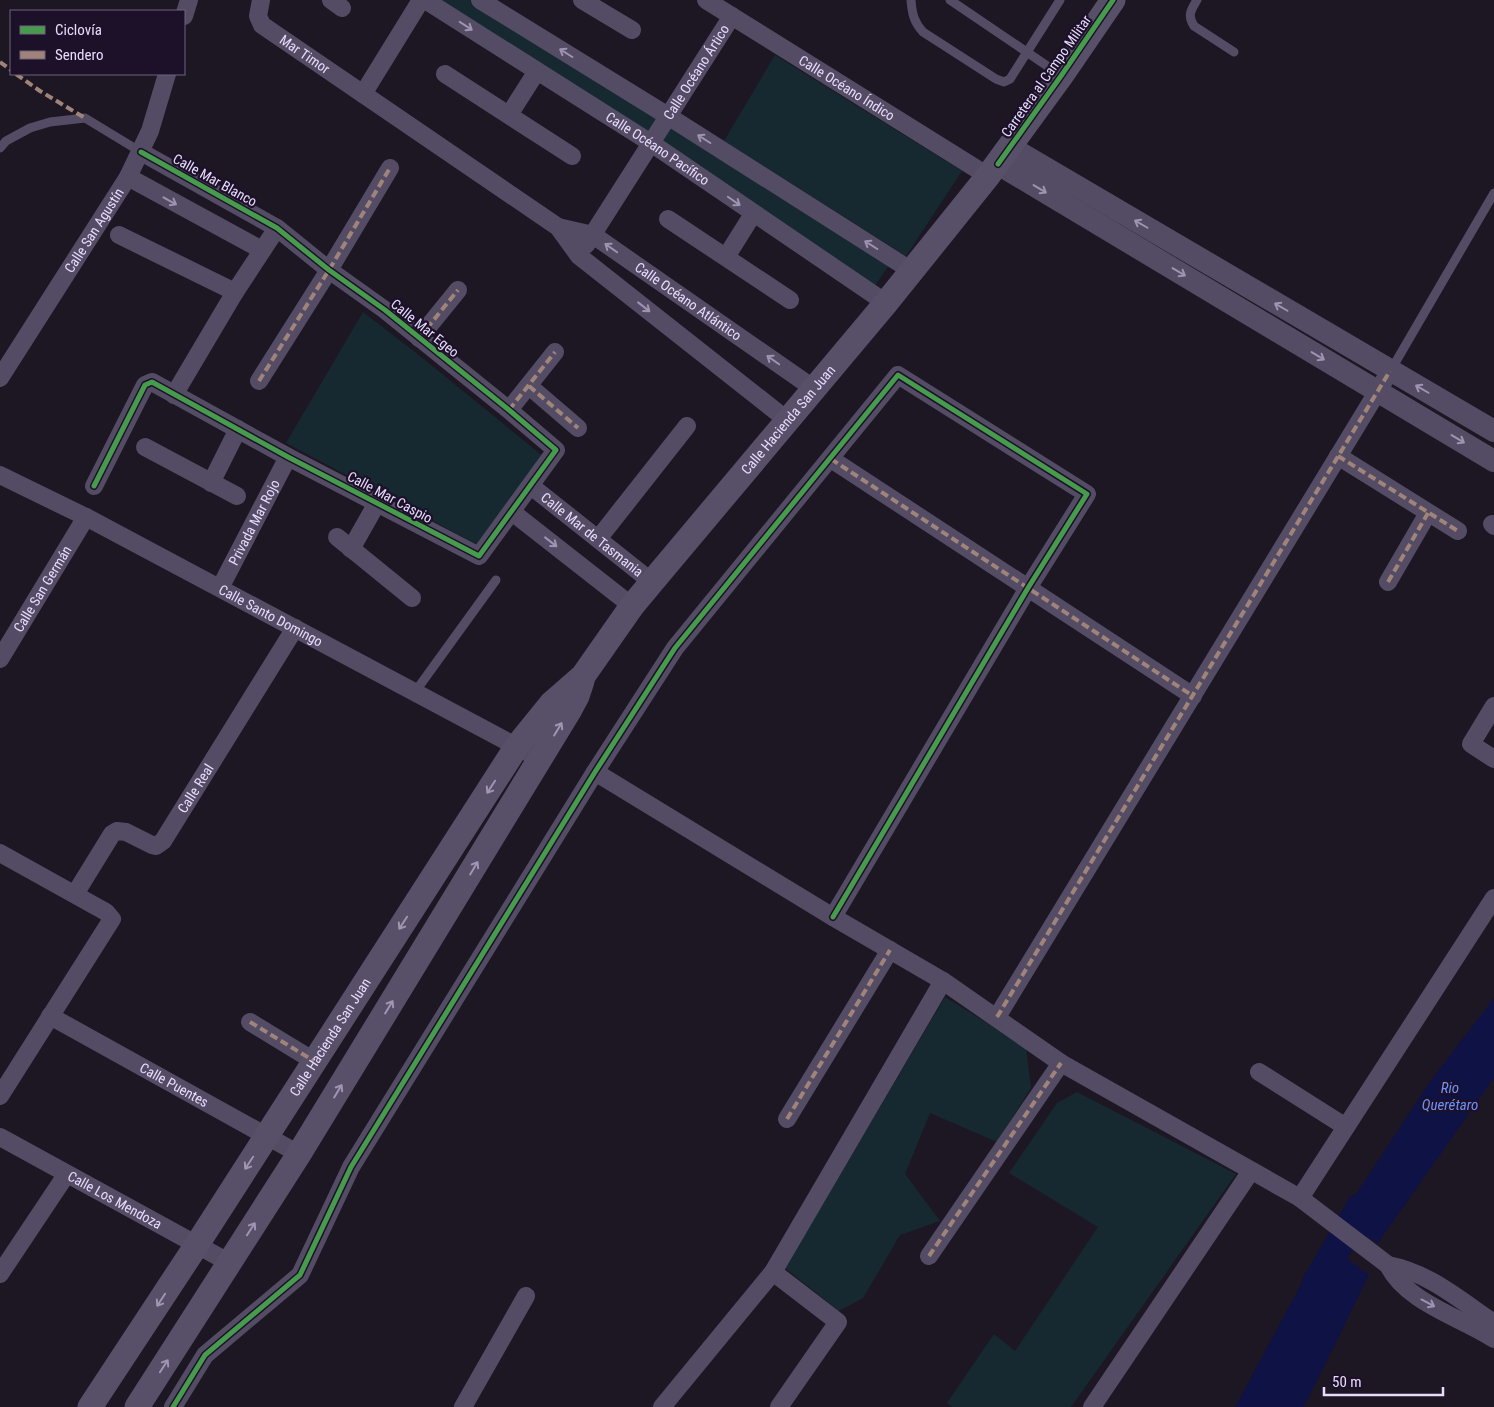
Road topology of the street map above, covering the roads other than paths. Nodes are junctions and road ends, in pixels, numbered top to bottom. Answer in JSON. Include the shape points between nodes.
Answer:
{"nodes":[{"id":1,"x":421,"y":0,"type":"edge"},
{"id":2,"x":425,"y":0,"type":"edge"},
{"id":3,"x":480,"y":0,"type":"edge"},
{"id":4,"x":582,"y":0,"type":"edge"},
{"id":5,"x":706,"y":0,"type":"edge"},
{"id":6,"x":912,"y":0,"type":"edge"},
{"id":7,"x":950,"y":0,"type":"edge"},
{"id":8,"x":1060,"y":0,"type":"edge"},
{"id":9,"x":1113,"y":0,"type":"edge"},
{"id":10,"x":1197,"y":0,"type":"edge"},
{"id":11,"x":260,"y":3,"type":"edge"},
{"id":12,"x":732,"y":16,"type":"junction"},
{"id":13,"x":632,"y":30,"type":"dead end"},
{"id":14,"x":1028,"y":52,"type":"junction"},
{"id":15,"x":1234,"y":52,"type":"dead end"},
{"id":16,"x":537,"y":71,"type":"junction"},
{"id":17,"x":445,"y":74,"type":"dead end"},
{"id":18,"x":167,"y":75,"type":"edge"},
{"id":19,"x":1061,"y":76,"type":"junction"},
{"id":20,"x":362,"y":94,"type":"junction"},
{"id":21,"x":509,"y":115,"type":"junction"},
{"id":22,"x":668,"y":116,"type":"junction"},
{"id":23,"x":651,"y":143,"type":"junction"},
{"id":24,"x":0,"y":148,"type":"edge"},
{"id":25,"x":142,"y":152,"type":"junction"},
{"id":26,"x":572,"y":156,"type":"dead end"},
{"id":27,"x":999,"y":162,"type":"junction"},
{"id":28,"x":390,"y":168,"type":"dead end"},
{"id":29,"x":128,"y":177,"type":"junction"},
{"id":30,"x":1494,"y":193,"type":"edge"},
{"id":31,"x":753,"y":214,"type":"junction"},
{"id":32,"x":668,"y":219,"type":"dead end"},
{"id":33,"x":558,"y":227,"type":"junction"},
{"id":34,"x":277,"y":228,"type":"junction"},
{"id":35,"x":119,"y":235,"type":"dead end"},
{"id":36,"x":593,"y":235,"type":"junction"},
{"id":37,"x":262,"y":250,"type":"junction"},
{"id":38,"x":579,"y":256,"type":"junction"},
{"id":39,"x":726,"y":257,"type":"junction"},
{"id":40,"x":329,"y":270,"type":"junction"},
{"id":41,"x":912,"y":271,"type":"junction"},
{"id":42,"x":458,"y":290,"type":"dead end"},
{"id":43,"x":235,"y":292,"type":"junction"},
{"id":44,"x":790,"y":300,"type":"dead end"},
{"id":45,"x":886,"y":303,"type":"junction"},
{"id":46,"x":419,"y":338,"type":"junction"},
{"id":47,"x":556,"y":352,"type":"dead end"},
{"id":48,"x":1390,"y":371,"type":"junction"},
{"id":49,"x":0,"y":378,"type":"edge"},
{"id":50,"x":259,"y":381,"type":"dead end"},
{"id":51,"x":529,"y":386,"type":"junction"},
{"id":52,"x":813,"y":388,"type":"junction"},
{"id":53,"x":1378,"y":391,"type":"junction"},
{"id":54,"x":174,"y":395,"type":"junction"},
{"id":55,"x":509,"y":410,"type":"junction"},
{"id":56,"x":788,"y":420,"type":"junction"},
{"id":57,"x":687,"y":426,"type":"dead end"},
{"id":58,"x":578,"y":428,"type":"dead end"},
{"id":59,"x":238,"y":429,"type":"junction"},
{"id":60,"x":1494,"y":431,"type":"edge"},
{"id":61,"x":145,"y":447,"type":"dead end"},
{"id":62,"x":556,"y":450,"type":"joint"},
{"id":63,"x":1338,"y":456,"type":"junction"},
{"id":64,"x":288,"y":457,"type":"junction"},
{"id":65,"x":830,"y":459,"type":"junction"},
{"id":66,"x":1494,"y":461,"type":"edge"},
{"id":67,"x":0,"y":475,"type":"edge"},
{"id":68,"x":211,"y":482,"type":"junction"},
{"id":69,"x":94,"y":486,"type":"dead end"},
{"id":70,"x":531,"y":486,"type":"junction"},
{"id":71,"x":237,"y":496,"type":"dead end"},
{"id":72,"x":377,"y":503,"type":"junction"},
{"id":73,"x":512,"y":512,"type":"junction"},
{"id":74,"x":1428,"y":513,"type":"junction"},
{"id":75,"x":86,"y":517,"type":"junction"},
{"id":76,"x":1458,"y":531,"type":"dead end"},
{"id":77,"x":337,"y":537,"type":"dead end"},
{"id":78,"x":598,"y":539,"type":"junction"},
{"id":79,"x":351,"y":549,"type":"junction"},
{"id":80,"x":496,"y":580,"type":"dead end"},
{"id":81,"x":652,"y":582,"type":"junction"},
{"id":82,"x":1388,"y":582,"type":"dead end"},
{"id":83,"x":220,"y":588,"type":"junction"},
{"id":84,"x":1028,"y":588,"type":"junction"},
{"id":85,"x":412,"y":598,"type":"dead end"},
{"id":86,"x":632,"y":606,"type":"junction"},
{"id":87,"x":296,"y":628,"type":"junction"},
{"id":88,"x":0,"y":659,"type":"edge"},
{"id":89,"x":583,"y":676,"type":"junction"},
{"id":90,"x":416,"y":692,"type":"junction"},
{"id":91,"x":1192,"y":696,"type":"junction"},
{"id":92,"x":1494,"y":706,"type":"edge"},
{"id":93,"x":518,"y":746,"type":"junction"},
{"id":94,"x":540,"y":759,"type":"junction"},
{"id":95,"x":1494,"y":759,"type":"edge"},
{"id":96,"x":595,"y":772,"type":"junction"},
{"id":97,"x":0,"y":853,"type":"edge"},
{"id":98,"x":75,"y":894,"type":"junction"},
{"id":99,"x":1494,"y":898,"type":"edge"},
{"id":100,"x":833,"y":917,"type":"junction"},
{"id":101,"x":890,"y":950,"type":"junction"},
{"id":102,"x":943,"y":981,"type":"junction"},
{"id":103,"x":50,"y":1016,"type":"junction"},
{"id":104,"x":997,"y":1017,"type":"junction"},
{"id":105,"x":250,"y":1022,"type":"dead end"},
{"id":106,"x":314,"y":1061,"type":"junction"},
{"id":107,"x":1061,"y":1062,"type":"junction"},
{"id":108,"x":1259,"y":1072,"type":"dead end"},
{"id":109,"x":0,"y":1096,"type":"edge"},
{"id":110,"x":787,"y":1120,"type":"dead end"},
{"id":111,"x":1346,"y":1127,"type":"junction"},
{"id":112,"x":267,"y":1136,"type":"junction"},
{"id":113,"x":0,"y":1138,"type":"edge"},
{"id":114,"x":299,"y":1154,"type":"junction"},
{"id":115,"x":1252,"y":1170,"type":"junction"},
{"id":116,"x":66,"y":1175,"type":"junction"},
{"id":117,"x":1300,"y":1198,"type":"junction"},
{"id":118,"x":196,"y":1246,"type":"junction"},
{"id":119,"x":929,"y":1256,"type":"dead end"},
{"id":120,"x":230,"y":1263,"type":"junction"},
{"id":121,"x":1,"y":1272,"type":"edge"},
{"id":122,"x":773,"y":1272,"type":"junction"},
{"id":123,"x":1401,"y":1275,"type":"junction"},
{"id":124,"x":526,"y":1296,"type":"dead end"},
{"id":125,"x":1494,"y":1323,"type":"edge"},
{"id":126,"x":1494,"y":1339,"type":"edge"},
{"id":127,"x":90,"y":1407,"type":"edge"},
{"id":128,"x":137,"y":1407,"type":"edge"},
{"id":129,"x":173,"y":1407,"type":"edge"},
{"id":130,"x":463,"y":1407,"type":"edge"},
{"id":131,"x":662,"y":1407,"type":"edge"},
{"id":132,"x":779,"y":1407,"type":"edge"},
{"id":133,"x":1092,"y":1407,"type":"edge"}],
"edges":[{"from":1,"to":20,"type":"street"},
{"from":2,"to":16,"type":"street","name":"Calle Océano Pacífico","one_way":true},
{"from":22,"to":3,"type":"street","one_way":true},
{"from":4,"to":13,"type":"street"},
{"from":5,"to":12,"type":"street","name":"Calle Océano Índico"},
{"from":6,"to":14,"type":"lane","via":[[915,24],[923,32],[996,79],[1010,80]]},
{"from":7,"to":14,"type":"lane"},
{"from":8,"to":14,"type":"lane"},
{"from":9,"to":19,"type":"main road","name":"Carretera al Campo Militar"},
{"from":10,"to":15,"type":"lane","via":[[1189,14],[1194,26]]},
{"from":11,"to":20,"type":"street","name":"Mar Timor","via":[[258,16],[262,25]]},
{"from":12,"to":22,"type":"street","name":"Calle Océano Ártico"},
{"from":12,"to":27,"type":"street","name":"Calle Océano Índico"},
{"from":14,"to":19,"type":"lane"},
{"from":16,"to":21,"type":"street"},
{"from":16,"to":23,"type":"street","name":"Calle Océano Pacífico"},
{"from":17,"to":21,"type":"street"},
{"from":18,"to":25,"type":"street","name":"Calle San Agustín"},
{"from":19,"to":27,"type":"main road","name":"Carretera al Campo Militar"},
{"from":20,"to":33,"type":"street","name":"Calle Océano Atlántico"},
{"from":21,"to":26,"type":"street"},
{"from":22,"to":23,"type":"street","name":"Calle Océano Ártico"},
{"from":41,"to":22,"type":"street","one_way":true},
{"from":23,"to":31,"type":"street","name":"Calle Océano Pacífico","one_way":true},
{"from":23,"to":36,"type":"street","name":"Calle Océano Ártico"},
{"from":24,"to":25,"type":"lane","via":[[30,128],[85,118]]},
{"from":25,"to":29,"type":"street","name":"Calle San Agustín"},
{"from":25,"to":34,"type":"street","name":"Calle Mar Blanco"},
{"from":27,"to":41,"type":"main road","name":"Calle Hacienda San Juan"},
{"from":48,"to":27,"type":"street","one_way":true},
{"from":27,"to":53,"type":"street","one_way":true},
{"from":28,"to":40,"type":"street"},
{"from":29,"to":37,"type":"street","one_way":true},
{"from":29,"to":49,"type":"street","name":"Calle San Agustín"},
{"from":30,"to":48,"type":"lane"},
{"from":31,"to":39,"type":"street"},
{"from":31,"to":45,"type":"street","name":"Calle Océano Pacífico"},
{"from":32,"to":39,"type":"street"},
{"from":33,"to":36,"type":"street","name":"Calle Océano Atlántico"},
{"from":33,"to":38,"type":"street","name":"Calle Océano Atlántico"},
{"from":34,"to":37,"type":"street"},
{"from":34,"to":40,"type":"street","name":"Calle Mar Egeo"},
{"from":35,"to":43,"type":"street"},
{"from":36,"to":38,"type":"street","name":"Calle Océano Ártico"},
{"from":52,"to":36,"type":"street","name":"Calle Océano Atlántico","one_way":true},
{"from":37,"to":43,"type":"street"},
{"from":38,"to":56,"type":"street","name":"Calle Océano Atlántico","one_way":true},
{"from":39,"to":44,"type":"street"},
{"from":40,"to":46,"type":"street","name":"Calle Mar Egeo"},
{"from":40,"to":50,"type":"street"},
{"from":41,"to":45,"type":"main road","name":"Calle Hacienda San Juan"},
{"from":42,"to":46,"type":"street"},
{"from":43,"to":54,"type":"street"},
{"from":45,"to":52,"type":"main road","name":"Calle Hacienda San Juan"},
{"from":46,"to":55,"type":"street","name":"Calle Mar Egeo"},
{"from":47,"to":51,"type":"street"},
{"from":48,"to":53,"type":"street"},
{"from":60,"to":48,"type":"street","one_way":true},
{"from":51,"to":55,"type":"street"},
{"from":51,"to":58,"type":"street"},
{"from":52,"to":56,"type":"main road","name":"Calle Hacienda San Juan"},
{"from":53,"to":63,"type":"street"},
{"from":53,"to":66,"type":"street","one_way":true},
{"from":54,"to":59,"type":"street","name":"Calle Mar Caspio"},
{"from":54,"to":69,"type":"street","name":"Calle Mar Caspio","via":[[152,382],[145,385]]},
{"from":55,"to":62,"type":"street","name":"Calle Mar Egeo"},
{"from":56,"to":81,"type":"main road","name":"Calle Hacienda San Juan"},
{"from":57,"to":78,"type":"street"},
{"from":59,"to":64,"type":"street","name":"Calle Mar Caspio"},
{"from":59,"to":68,"type":"street"},
{"from":61,"to":68,"type":"street"},
{"from":62,"to":70,"type":"street","name":"Calle Mar Caspio"},
{"from":63,"to":74,"type":"street"},
{"from":63,"to":91,"type":"street"},
{"from":64,"to":72,"type":"street","name":"Calle Mar Caspio"},
{"from":64,"to":83,"type":"street","name":"Privada Mar Rojo"},
{"from":65,"to":84,"type":"street"},
{"from":65,"to":84,"type":"street","via":[[898,375],[1088,494]]},
{"from":65,"to":96,"type":"street","via":[[675,648]]},
{"from":67,"to":75,"type":"street","name":"Calle Santo Domingo"},
{"from":68,"to":71,"type":"street"},
{"from":70,"to":73,"type":"street","name":"Calle Mar Caspio"},
{"from":70,"to":78,"type":"street","name":"Calle Mar de Tasmania"},
{"from":72,"to":73,"type":"street","name":"Calle Mar Caspio","via":[[479,556]]},
{"from":72,"to":79,"type":"street"},
{"from":73,"to":86,"type":"street","one_way":true},
{"from":74,"to":76,"type":"street"},
{"from":74,"to":82,"type":"street"},
{"from":75,"to":83,"type":"street","name":"Calle Santo Domingo"},
{"from":75,"to":88,"type":"street","name":"Calle San Germán"},
{"from":77,"to":79,"type":"street"},
{"from":78,"to":81,"type":"street","name":"Calle Mar de Tasmania"},
{"from":79,"to":85,"type":"street"},
{"from":80,"to":90,"type":"lane"},
{"from":81,"to":86,"type":"main road","name":"Calle Hacienda San Juan"},
{"from":83,"to":87,"type":"street","name":"Calle Santo Domingo"},
{"from":84,"to":91,"type":"street"},
{"from":84,"to":100,"type":"street"},
{"from":86,"to":89,"type":"main road","name":"Calle Hacienda San Juan"},
{"from":87,"to":90,"type":"street","name":"Calle Santo Domingo"},
{"from":87,"to":98,"type":"street","name":"Calle Real","via":[[163,841],[156,846],[126,832],[112,834]]},
{"from":89,"to":93,"type":"main road","name":"Calle Hacienda San Juan","via":[[551,704]]},
{"from":94,"to":89,"type":"main road","name":"Calle Hacienda San Juan","one_way":true,"via":[[573,704]]},
{"from":90,"to":93,"type":"street","name":"Calle Santo Domingo"},
{"from":91,"to":104,"type":"street"},
{"from":92,"to":95,"type":"street","via":[[1471,744]]},
{"from":93,"to":94,"type":"street","name":"Calle Santo Domingo"},
{"from":93,"to":106,"type":"main road","name":"Calle Hacienda San Juan","one_way":true},
{"from":114,"to":94,"type":"main road","name":"Calle Hacienda San Juan","one_way":true},
{"from":96,"to":100,"type":"street"},
{"from":96,"to":129,"type":"street","via":[[351,1167],[300,1275],[205,1355]]},
{"from":97,"to":98,"type":"street"},
{"from":98,"to":103,"type":"street","via":[[112,919]]},
{"from":99,"to":111,"type":"street"},
{"from":100,"to":101,"type":"street"},
{"from":101,"to":102,"type":"street"},
{"from":101,"to":110,"type":"street"},
{"from":102,"to":104,"type":"street"},
{"from":102,"to":122,"type":"street"},
{"from":103,"to":109,"type":"street"},
{"from":103,"to":112,"type":"street","name":"Calle Puentes"},
{"from":104,"to":107,"type":"street"},
{"from":105,"to":106,"type":"street"},
{"from":106,"to":112,"type":"main road","name":"Calle Hacienda San Juan"},
{"from":107,"to":115,"type":"street"},
{"from":107,"to":119,"type":"street"},
{"from":108,"to":111,"type":"street"},
{"from":111,"to":117,"type":"street"},
{"from":112,"to":114,"type":"street","name":"Calle Puentes"},
{"from":112,"to":118,"type":"main road","name":"Calle Hacienda San Juan","one_way":true},
{"from":113,"to":116,"type":"street","name":"Calle Los Mendoza"},
{"from":120,"to":114,"type":"main road","name":"Calle Hacienda San Juan","one_way":true},
{"from":115,"to":117,"type":"street"},
{"from":115,"to":133,"type":"street"},
{"from":116,"to":118,"type":"street","name":"Calle Los Mendoza"},
{"from":116,"to":121,"type":"street"},
{"from":117,"to":123,"type":"street"},
{"from":118,"to":120,"type":"street","name":"Calle Los Mendoza"},
{"from":118,"to":127,"type":"main road","name":"Calle Hacienda San Juan","one_way":true},
{"from":128,"to":120,"type":"main road","name":"Calle Hacienda San Juan","one_way":true},
{"from":122,"to":131,"type":"street"},
{"from":122,"to":132,"type":"street","via":[[838,1322]]},
{"from":123,"to":125,"type":"street","via":[[1426,1278]]},
{"from":123,"to":126,"type":"street","one_way":true,"via":[[1414,1295]]},
{"from":124,"to":130,"type":"street"}]}
